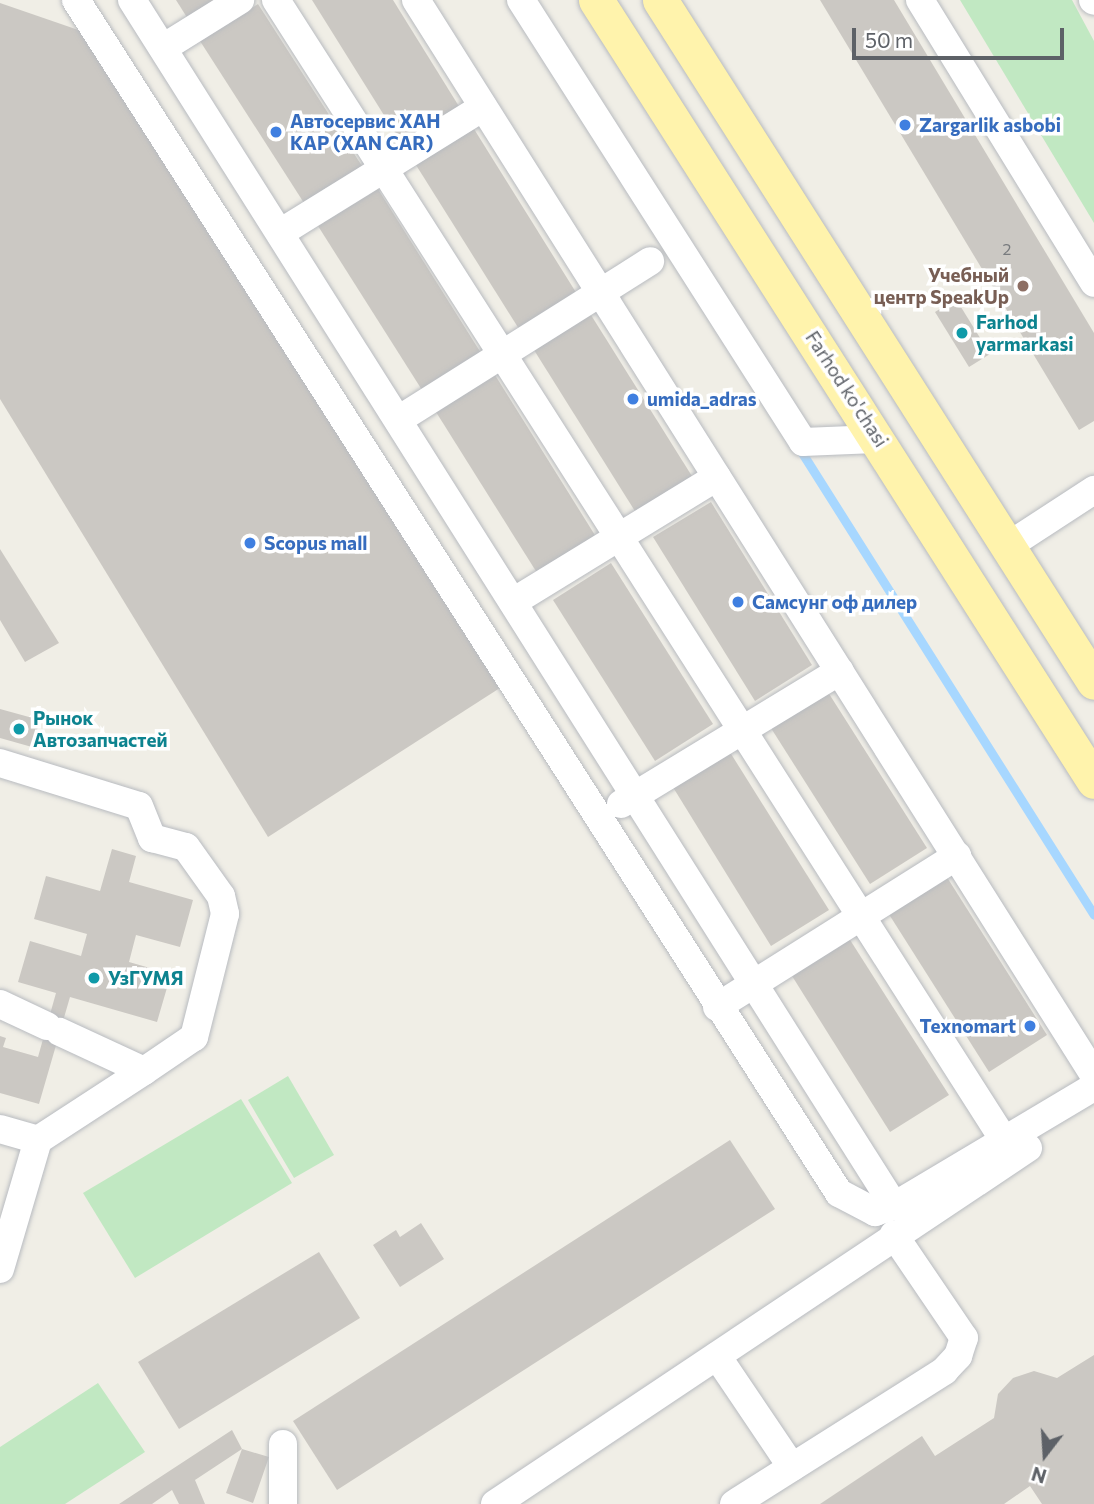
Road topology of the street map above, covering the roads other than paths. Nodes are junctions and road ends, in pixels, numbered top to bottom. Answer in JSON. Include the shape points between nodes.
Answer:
{"nodes":[{"id":1,"x":76,"y":0,"type":"edge"},
{"id":2,"x":132,"y":0,"type":"edge"},
{"id":3,"x":240,"y":0,"type":"edge"},
{"id":4,"x":276,"y":0,"type":"edge"},
{"id":5,"x":415,"y":0,"type":"edge"},
{"id":6,"x":522,"y":0,"type":"edge"},
{"id":7,"x":596,"y":0,"type":"edge"},
{"id":8,"x":660,"y":0,"type":"edge"},
{"id":9,"x":920,"y":0,"type":"edge"},
{"id":10,"x":163,"y":48,"type":"junction"},
{"id":11,"x":483,"y":107,"type":"junction"},
{"id":12,"x":383,"y":167,"type":"junction"},
{"id":13,"x":280,"y":233,"type":"junction"},
{"id":14,"x":650,"y":261,"type":"dead end"},
{"id":15,"x":1094,"y":283,"type":"edge"},
{"id":16,"x":601,"y":294,"type":"junction"},
{"id":17,"x":502,"y":354,"type":"junction"},
{"id":18,"x":398,"y":420,"type":"junction"},
{"id":19,"x":879,"y":439,"type":"junction"},
{"id":20,"x":717,"y":477,"type":"junction"},
{"id":21,"x":1094,"y":490,"type":"edge"},
{"id":22,"x":618,"y":536,"type":"junction"},
{"id":23,"x":1008,"y":546,"type":"junction"},
{"id":24,"x":513,"y":602,"type":"junction"},
{"id":25,"x":840,"y":671,"type":"junction"},
{"id":26,"x":1094,"y":682,"type":"edge"},
{"id":27,"x":742,"y":731,"type":"junction"},
{"id":28,"x":0,"y":763,"type":"edge"},
{"id":29,"x":1094,"y":781,"type":"edge"},
{"id":30,"x":635,"y":796,"type":"junction"},
{"id":31,"x":600,"y":815,"type":"junction"},
{"id":32,"x":957,"y":856,"type":"junction"},
{"id":33,"x":861,"y":916,"type":"junction"},
{"id":34,"x":754,"y":984,"type":"junction"},
{"id":35,"x":0,"y":1004,"type":"edge"},
{"id":36,"x":717,"y":1007,"type":"junction"},
{"id":37,"x":144,"y":1071,"type":"junction"},
{"id":38,"x":1094,"y":1075,"type":"edge"},
{"id":39,"x":1094,"y":1087,"type":"edge"},
{"id":40,"x":1094,"y":1109,"type":"edge"},
{"id":41,"x":0,"y":1129,"type":"edge"},
{"id":42,"x":38,"y":1140,"type":"junction"},
{"id":43,"x":1004,"y":1140,"type":"junction"},
{"id":44,"x":894,"y":1206,"type":"junction"},
{"id":45,"x":894,"y":1235,"type":"junction"},
{"id":46,"x":0,"y":1269,"type":"edge"},
{"id":47,"x":717,"y":1356,"type":"junction"},
{"id":48,"x":283,"y":1444,"type":"dead end"},
{"id":49,"x":792,"y":1467,"type":"junction"},
{"id":50,"x":511,"y":1500,"type":"edge"},
{"id":51,"x":283,"y":1504,"type":"edge"},
{"id":52,"x":734,"y":1504,"type":"edge"}],
"edges":[{"from":1,"to":31,"type":"lane"},
{"from":2,"to":10,"type":"lane"},
{"from":3,"to":10,"type":"lane"},
{"from":4,"to":12,"type":"lane"},
{"from":5,"to":11,"type":"lane"},
{"from":6,"to":19,"type":"lane","via":[[803,442]]},
{"from":7,"to":19,"type":"main road","name":"Farhod ko'chasi"},
{"from":8,"to":23,"type":"main road"},
{"from":9,"to":15,"type":"lane"},
{"from":10,"to":13,"type":"lane"},
{"from":11,"to":12,"type":"lane"},
{"from":11,"to":16,"type":"lane"},
{"from":12,"to":13,"type":"lane"},
{"from":12,"to":17,"type":"lane"},
{"from":13,"to":18,"type":"lane"},
{"from":14,"to":16,"type":"lane"},
{"from":16,"to":17,"type":"lane"},
{"from":16,"to":20,"type":"lane"},
{"from":17,"to":18,"type":"lane"},
{"from":17,"to":22,"type":"lane"},
{"from":18,"to":24,"type":"lane"},
{"from":19,"to":29,"type":"main road","name":"Farhod ko'chasi"},
{"from":20,"to":22,"type":"lane"},
{"from":20,"to":25,"type":"lane"},
{"from":21,"to":23,"type":"lane"},
{"from":22,"to":24,"type":"lane"},
{"from":22,"to":27,"type":"lane"},
{"from":23,"to":26,"type":"main road"},
{"from":24,"to":30,"type":"lane"},
{"from":25,"to":27,"type":"lane"},
{"from":25,"to":32,"type":"lane"},
{"from":27,"to":30,"type":"lane"},
{"from":27,"to":33,"type":"lane"},
{"from":28,"to":37,"type":"lane","via":[[139,806],[152,838],[186,847],[221,896],[225,914],[194,1037]]},
{"from":30,"to":31,"type":"lane"},
{"from":30,"to":34,"type":"lane"},
{"from":31,"to":36,"type":"lane"},
{"from":32,"to":33,"type":"lane"},
{"from":32,"to":38,"type":"lane"},
{"from":33,"to":34,"type":"lane"},
{"from":33,"to":43,"type":"lane"},
{"from":34,"to":36,"type":"lane"},
{"from":34,"to":44,"type":"lane"},
{"from":35,"to":37,"type":"lane"},
{"from":36,"to":44,"type":"lane","via":[[839,1193],[875,1212]]},
{"from":37,"to":42,"type":"lane"},
{"from":39,"to":43,"type":"lane"},
{"from":40,"to":45,"type":"lane"},
{"from":41,"to":42,"type":"lane"},
{"from":42,"to":46,"type":"lane"},
{"from":43,"to":44,"type":"lane"},
{"from":45,"to":47,"type":"lane"},
{"from":45,"to":49,"type":"lane","via":[[964,1338],[958,1356],[944,1371]]},
{"from":47,"to":49,"type":"lane"},
{"from":47,"to":50,"type":"lane"},
{"from":48,"to":51,"type":"lane"},
{"from":49,"to":52,"type":"lane"}]}
